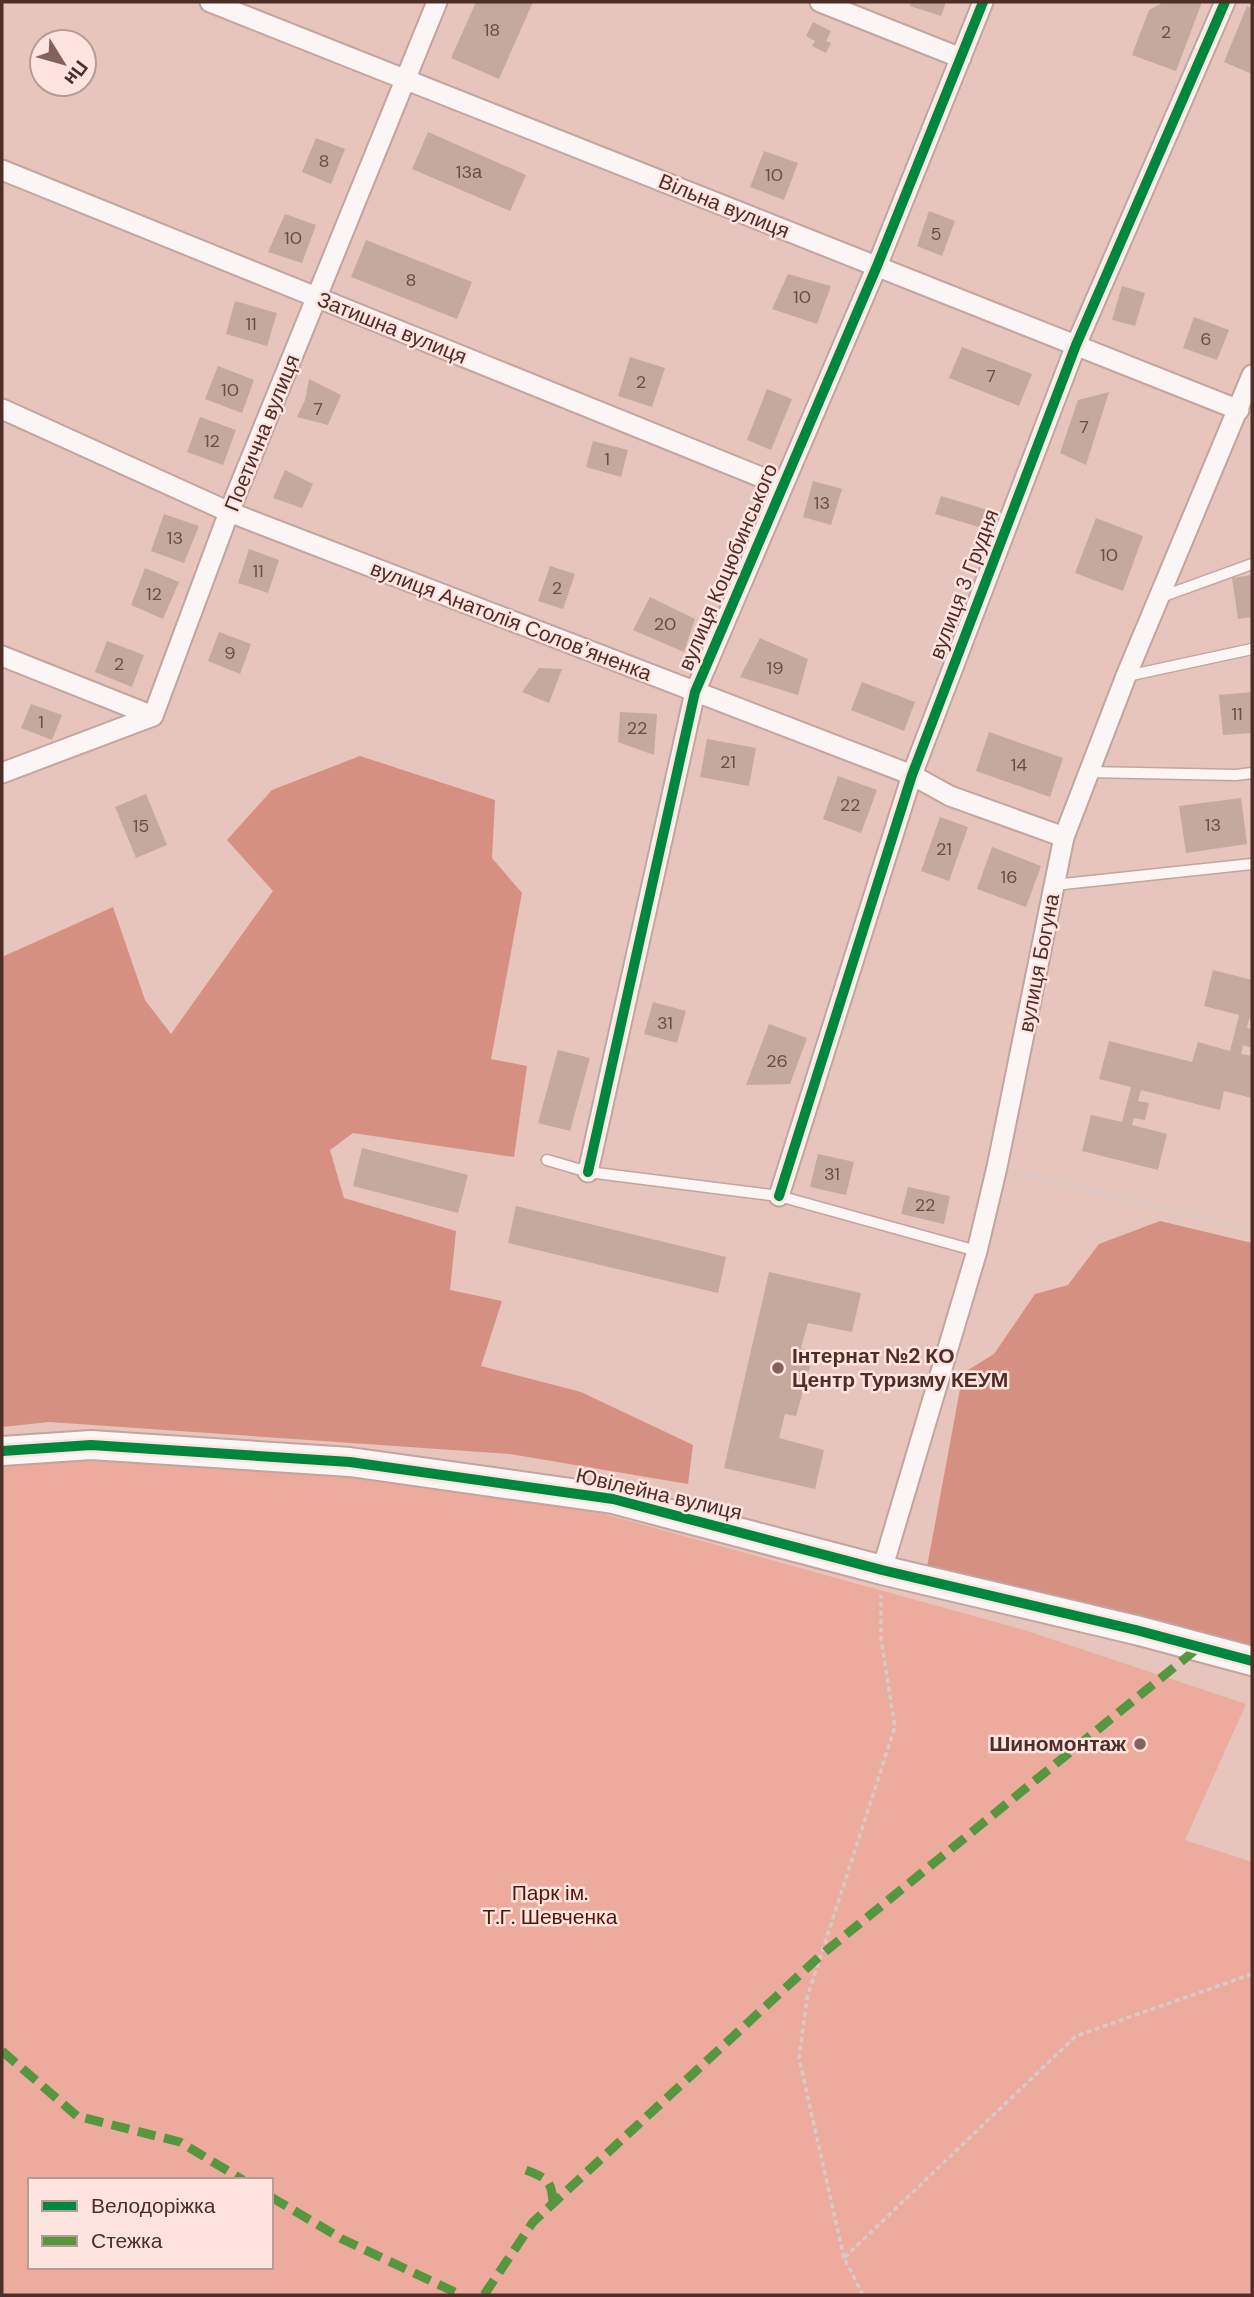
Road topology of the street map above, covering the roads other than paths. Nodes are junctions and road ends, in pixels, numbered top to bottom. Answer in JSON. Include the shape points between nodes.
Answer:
{"nodes":[{"id":1,"x":210,"y":2,"type":"edge"},
{"id":2,"x":437,"y":2,"type":"edge"},
{"id":3,"x":820,"y":2,"type":"edge"},
{"id":4,"x":983,"y":2,"type":"edge"},
{"id":5,"x":1225,"y":2,"type":"edge"},
{"id":6,"x":961,"y":58,"type":"junction"},
{"id":7,"x":405,"y":79,"type":"junction"},
{"id":8,"x":2,"y":170,"type":"edge"},
{"id":9,"x":877,"y":266,"type":"junction"},
{"id":10,"x":317,"y":298,"type":"junction"},
{"id":11,"x":1076,"y":345,"type":"junction"},
{"id":12,"x":1252,"y":375,"type":"edge"},
{"id":13,"x":2,"y":410,"type":"edge"},
{"id":14,"x":1239,"y":410,"type":"junction"},
{"id":15,"x":783,"y":486,"type":"junction"},
{"id":16,"x":229,"y":512,"type":"junction"},
{"id":17,"x":1252,"y":564,"type":"edge"},
{"id":18,"x":1160,"y":598,"type":"junction"},
{"id":19,"x":1252,"y":649,"type":"edge"},
{"id":20,"x":2,"y":656,"type":"edge"},
{"id":21,"x":1126,"y":676,"type":"junction"},
{"id":22,"x":695,"y":692,"type":"junction"},
{"id":23,"x":153,"y":716,"type":"junction"},
{"id":24,"x":1088,"y":772,"type":"junction"},
{"id":25,"x":2,"y":773,"type":"edge"},
{"id":26,"x":1252,"y":773,"type":"edge"},
{"id":27,"x":912,"y":775,"type":"junction"},
{"id":28,"x":1064,"y":836,"type":"junction"},
{"id":29,"x":1252,"y":864,"type":"edge"},
{"id":30,"x":1054,"y":885,"type":"junction"},
{"id":31,"x":547,"y":1160,"type":"dead end"},
{"id":32,"x":588,"y":1172,"type":"junction"},
{"id":33,"x":779,"y":1196,"type":"junction"},
{"id":34,"x":977,"y":1251,"type":"junction"},
{"id":35,"x":2,"y":1451,"type":"edge"},
{"id":36,"x":882,"y":1570,"type":"junction"},
{"id":37,"x":1252,"y":1661,"type":"edge"}],
"edges":[{"from":1,"to":7,"type":"street","name":"Вільна вулиця"},
{"from":2,"to":7,"type":"street","name":"Поетична вулиця"},
{"from":3,"to":6,"type":"street"},
{"from":4,"to":6,"type":"street","name":"вулиця Коцюбинського"},
{"from":5,"to":11,"type":"street","name":"вулиця 3 Грудня"},
{"from":6,"to":9,"type":"street","name":"вулиця Коцюбинського"},
{"from":7,"to":9,"type":"street","name":"Вільна вулиця"},
{"from":7,"to":10,"type":"street","name":"Поетична вулиця"},
{"from":8,"to":10,"type":"street","name":"Затишна вулиця"},
{"from":9,"to":11,"type":"street","name":"Вільна вулиця"},
{"from":9,"to":15,"type":"street","name":"вулиця Коцюбинського"},
{"from":10,"to":15,"type":"street","name":"Затишна вулиця"},
{"from":10,"to":16,"type":"street","name":"Поетична вулиця"},
{"from":11,"to":14,"type":"street","name":"Вільна вулиця"},
{"from":11,"to":27,"type":"street","name":"вулиця 3 Грудня"},
{"from":12,"to":14,"type":"street","name":"вулиця Богуна"},
{"from":13,"to":16,"type":"street","name":"вулиця Анатолія Соловʼяненка"},
{"from":14,"to":18,"type":"street","name":"вулиця Богуна"},
{"from":15,"to":22,"type":"street","name":"вулиця Коцюбинського"},
{"from":16,"to":22,"type":"street","name":"вулиця Анатолія Соловʼяненка"},
{"from":16,"to":23,"type":"street","name":"Поетична вулиця"},
{"from":17,"to":18,"type":"lane"},
{"from":18,"to":21,"type":"street","name":"вулиця Богуна"},
{"from":19,"to":21,"type":"lane"},
{"from":20,"to":23,"type":"street"},
{"from":21,"to":24,"type":"street","name":"вулиця Богуна"},
{"from":22,"to":27,"type":"street","name":"вулиця Анатолія Соловʼяненка"},
{"from":22,"to":32,"type":"street","name":"вулиця Коцюбинського"},
{"from":23,"to":25,"type":"street"},
{"from":24,"to":26,"type":"lane"},
{"from":24,"to":28,"type":"street","name":"вулиця Богуна"},
{"from":27,"to":28,"type":"street","name":"вулиця Анатолія Соловʼяненка","via":[[950,796]]},
{"from":27,"to":33,"type":"street","name":"вулиця 3 Грудня"},
{"from":28,"to":30,"type":"street","name":"вулиця Богуна"},
{"from":29,"to":30,"type":"lane"},
{"from":30,"to":34,"type":"street","name":"вулиця Богуна"},
{"from":31,"to":32,"type":"lane"},
{"from":32,"to":33,"type":"lane"},
{"from":33,"to":34,"type":"lane"},
{"from":34,"to":36,"type":"street","name":"вулиця Богуна"},
{"from":35,"to":36,"type":"street","name":"Ювілейна вулиця","via":[[91,1446],[350,1462],[613,1499]]},
{"from":36,"to":37,"type":"street","name":"Ювілейна вулиця"}]}
